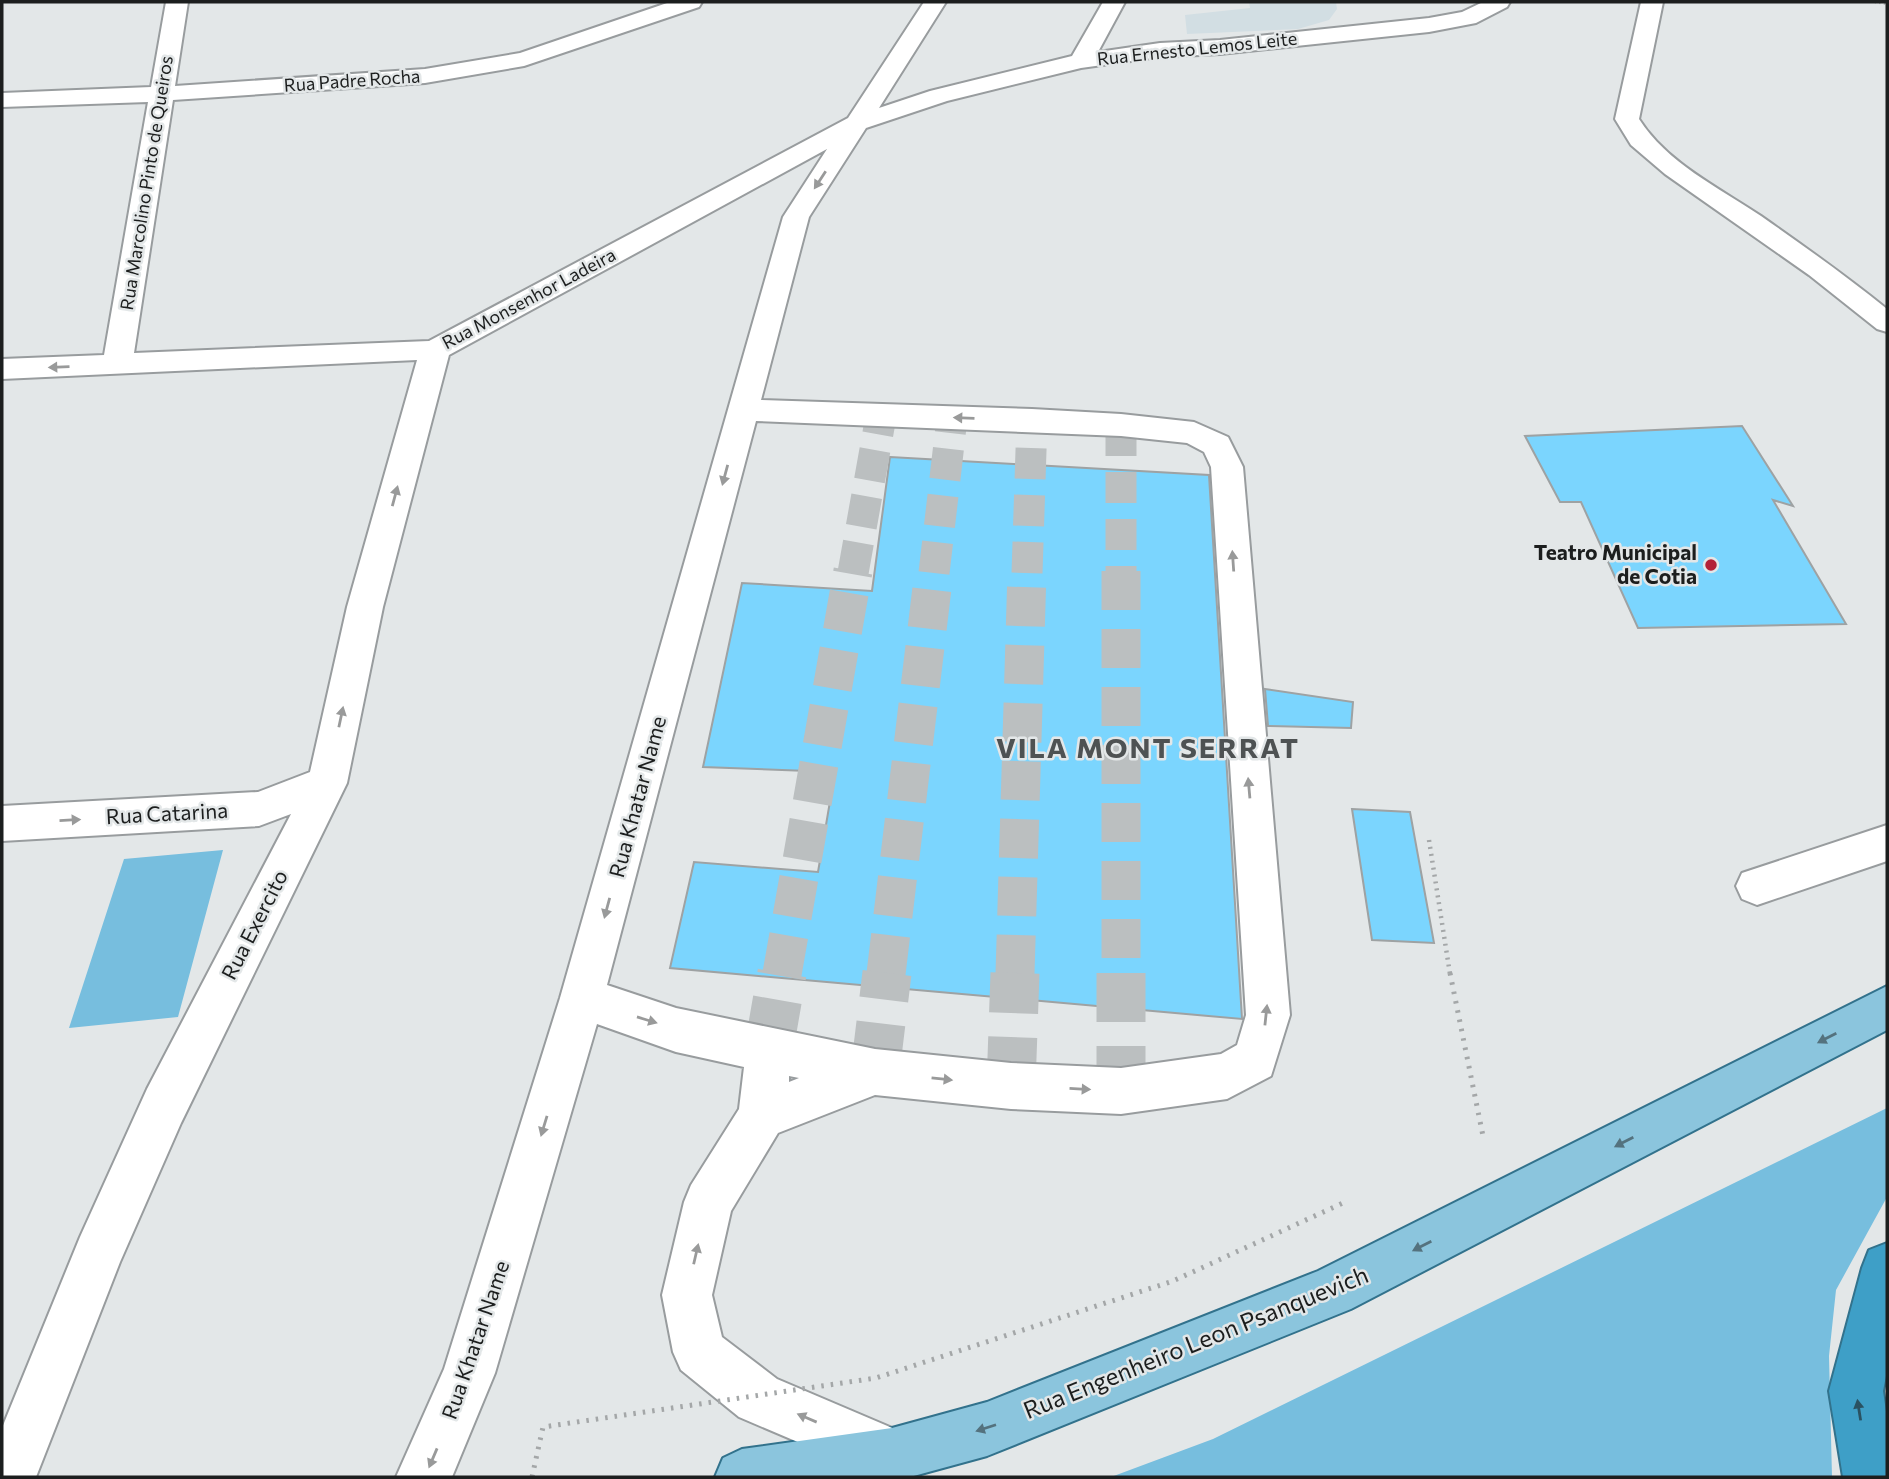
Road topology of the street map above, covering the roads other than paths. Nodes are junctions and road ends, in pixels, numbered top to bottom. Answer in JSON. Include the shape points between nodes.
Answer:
{"nodes":[{"id":1,"x":177,"y":2,"type":"edge"},
{"id":2,"x":691,"y":2,"type":"edge"},
{"id":3,"x":935,"y":2,"type":"edge"},
{"id":4,"x":1114,"y":2,"type":"edge"},
{"id":5,"x":1499,"y":2,"type":"edge"},
{"id":6,"x":1652,"y":2,"type":"edge"},
{"id":7,"x":1081,"y":61,"type":"junction"},
{"id":8,"x":162,"y":94,"type":"junction"},
{"id":9,"x":2,"y":100,"type":"edge"},
{"id":10,"x":857,"y":123,"type":"junction"},
{"id":11,"x":1887,"y":323,"type":"edge"},
{"id":12,"x":435,"y":350,"type":"junction"},
{"id":13,"x":117,"y":364,"type":"junction"},
{"id":14,"x":2,"y":369,"type":"edge"},
{"id":15,"x":743,"y":410,"type":"junction"},
{"id":16,"x":327,"y":783,"type":"junction"},
{"id":17,"x":2,"y":823,"type":"edge"},
{"id":18,"x":1887,"y":843,"type":"edge"},
{"id":19,"x":1757,"y":886,"type":"dead end"},
{"id":20,"x":582,"y":999,"type":"junction"},
{"id":21,"x":1887,"y":1007,"type":"edge"},
{"id":22,"x":769,"y":1048,"type":"junction"},
{"id":23,"x":875,"y":1072,"type":"junction"},
{"id":24,"x":762,"y":1116,"type":"junction"},
{"id":25,"x":1887,"y":1268,"type":"edge"},
{"id":26,"x":892,"y":1455,"type":"junction"},
{"id":27,"x":9,"y":1477,"type":"edge"},
{"id":28,"x":425,"y":1477,"type":"edge"},
{"id":29,"x":742,"y":1477,"type":"edge"},
{"id":30,"x":1870,"y":1477,"type":"edge"}],
"edges":[{"from":1,"to":8,"type":"street","name":"Rua Marcolino Pinto de Queiros"},
{"from":2,"to":8,"type":"street","name":"Rua Padre Rocha","via":[[524,59],[425,76]]},
{"from":3,"to":10,"type":"street","name":"Rua Khatar Name"},
{"from":4,"to":7,"type":"street"},
{"from":5,"to":7,"type":"street","name":"Rua Ernesto Lemos Leite","via":[[1468,18],[1365,22]]},
{"from":6,"to":11,"type":"street","via":[[1627,119],[1640,139],[1674,169],[1819,269]]},
{"from":7,"to":10,"type":"street","name":"Rua Ernesto Lemos Leite","via":[[939,96]]},
{"from":8,"to":9,"type":"street","name":"Rua Padre Rocha"},
{"from":8,"to":13,"type":"street","name":"Rua Marcolino Pinto de Queiros"},
{"from":10,"to":12,"type":"street","name":"Rua Monsenhor Ladeira"},
{"from":10,"to":15,"type":"street","name":"Rua Khatar Name","one_way":true,"via":[[796,217]]},
{"from":12,"to":13,"type":"street","name":"Rua Monsenhor Ladeira"},
{"from":16,"to":12,"type":"street","name":"Rua Exercito","one_way":true,"via":[[365,607]]},
{"from":13,"to":14,"type":"street","name":"Rua Monsenhor Ladeira","one_way":true},
{"from":15,"to":20,"type":"street","name":"Rua Khatar Name","one_way":true},
{"from":23,"to":15,"type":"street","one_way":true,"via":[[1121,1091],[1227,1076],[1255,1060],[1268,1015],[1227,467],[1217,445],[1194,433],[1032,420]]},
{"from":17,"to":16,"type":"street","name":"Rua Catarina","one_way":true,"via":[[259,809]]},
{"from":16,"to":27,"type":"street","name":"Rua Exercito","via":[[164,1106]]},
{"from":18,"to":19,"type":"street"},
{"from":20,"to":22,"type":"street","one_way":true,"via":[[676,1030]]},
{"from":20,"to":28,"type":"street","name":"Rua Khatar Name","one_way":true,"via":[[469,1373]]},
{"from":21,"to":26,"type":"main road","name":"Rua Engenheiro Leon Psanquevich","one_way":true,"via":[[1333,1291],[988,1429]]},
{"from":22,"to":23,"type":"street"},
{"from":22,"to":24,"type":"street"},
{"from":23,"to":24,"type":"street"},
{"from":26,"to":24,"type":"street","one_way":true,"via":[[758,1398],[699,1352],[687,1294],[708,1202]]},
{"from":30,"to":25,"type":"highway","one_way":true,"via":[[1856,1391]]},
{"from":26,"to":29,"type":"main road","name":"Rua Engenheiro Leon Psanquevich"}]}
